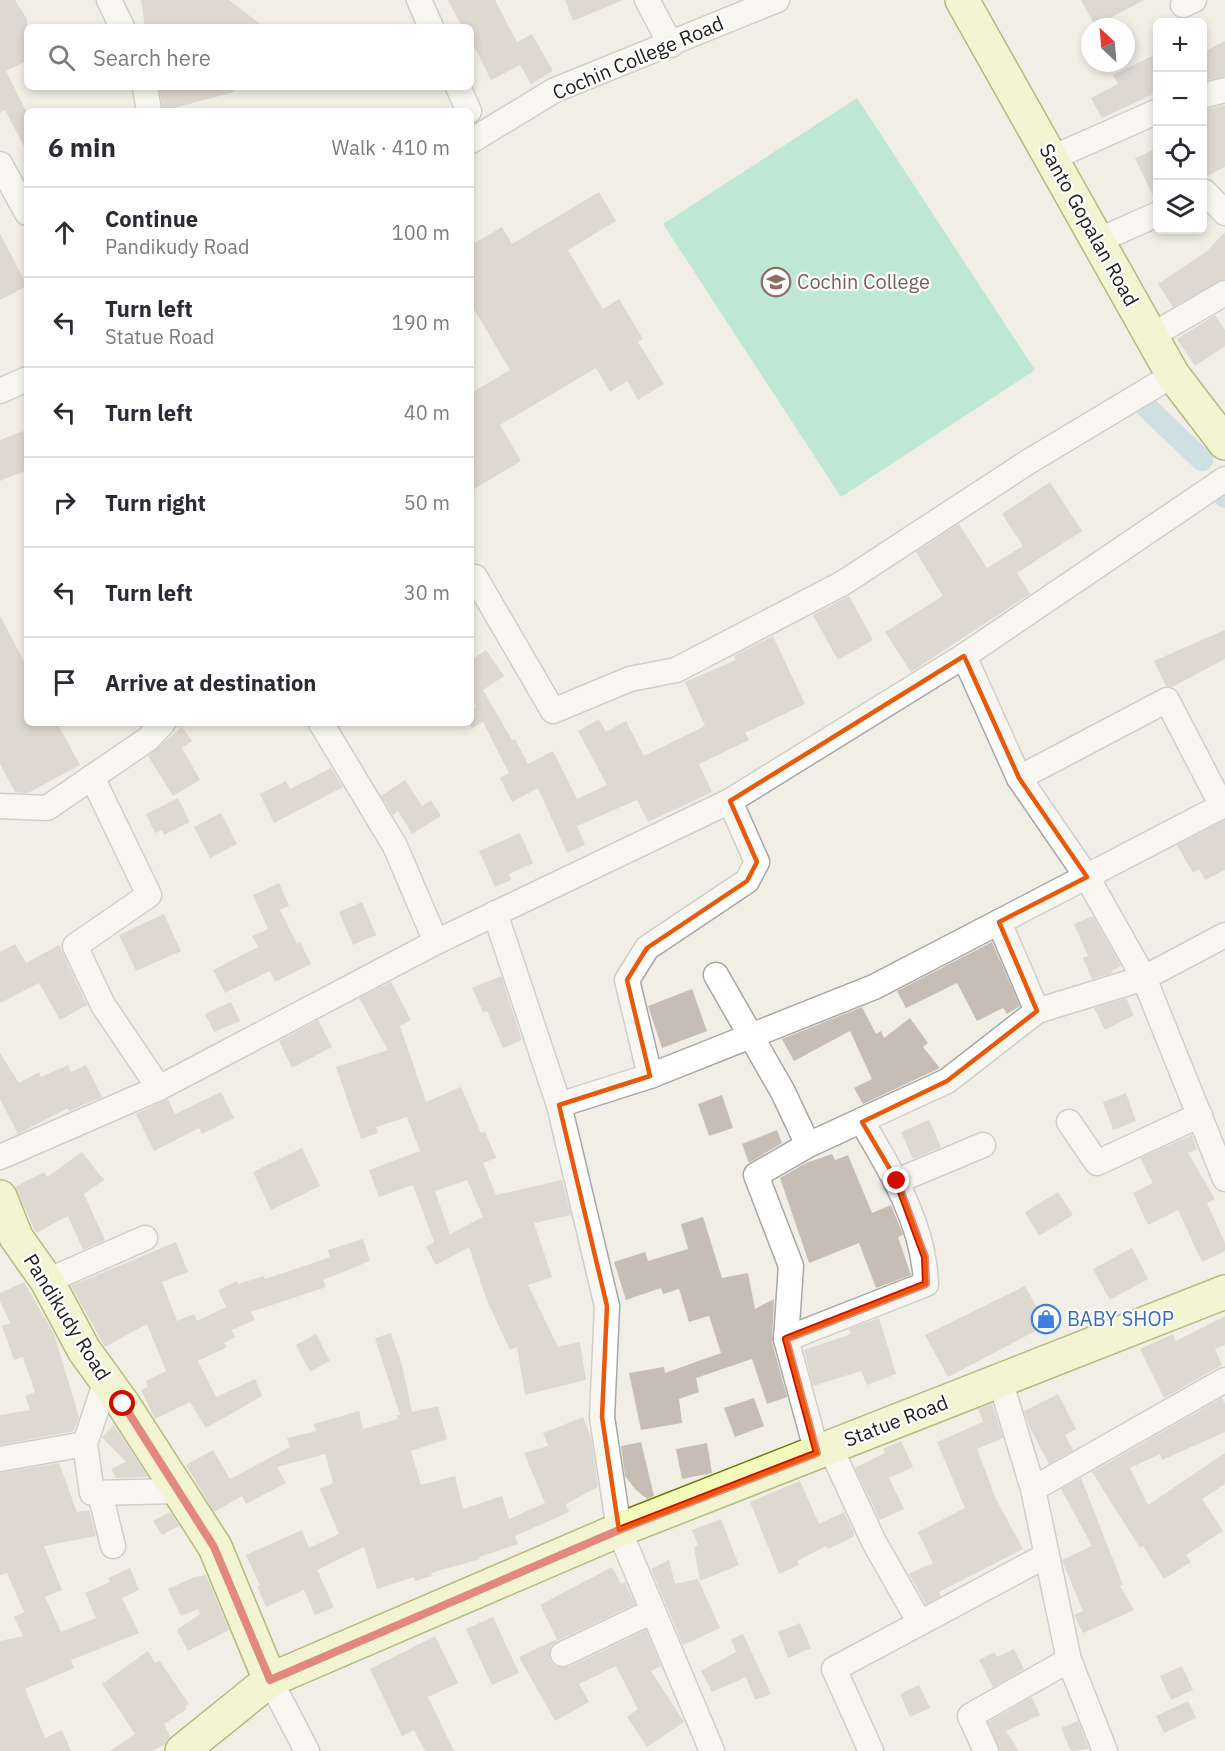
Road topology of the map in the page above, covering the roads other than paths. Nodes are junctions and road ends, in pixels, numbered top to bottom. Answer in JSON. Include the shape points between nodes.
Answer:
{"nodes":[{"id":1,"x":109,"y":0,"type":"edge"},
{"id":2,"x":420,"y":0,"type":"edge"},
{"id":3,"x":647,"y":0,"type":"edge"},
{"id":4,"x":777,"y":0,"type":"edge"},
{"id":5,"x":962,"y":0,"type":"edge"},
{"id":6,"x":121,"y":24,"type":"edge"},
{"id":7,"x":430,"y":24,"type":"edge"},
{"id":8,"x":671,"y":45,"type":"junction"},
{"id":9,"x":146,"y":90,"type":"edge"},
{"id":10,"x":459,"y":90,"type":"edge"},
{"id":11,"x":1225,"y":90,"type":"edge"},
{"id":12,"x":1207,"y":95,"type":"edge"},
{"id":13,"x":148,"y":108,"type":"edge"},
{"id":14,"x":468,"y":108,"type":"edge"},
{"id":15,"x":1153,"y":113,"type":"edge"},
{"id":16,"x":474,"y":131,"type":"edge"},
{"id":17,"x":1052,"y":158,"type":"junction"},
{"id":18,"x":0,"y":164,"type":"edge"},
{"id":19,"x":1207,"y":194,"type":"edge"},
{"id":20,"x":24,"y":208,"type":"edge"},
{"id":21,"x":1225,"y":213,"type":"edge"},
{"id":22,"x":1153,"y":216,"type":"edge"},
{"id":23,"x":1097,"y":241,"type":"junction"},
{"id":24,"x":1225,"y":292,"type":"edge"},
{"id":25,"x":1151,"y":336,"type":"junction"},
{"id":26,"x":1173,"y":375,"type":"junction"},
{"id":27,"x":24,"y":380,"type":"edge"},
{"id":28,"x":0,"y":391,"type":"edge"},
{"id":29,"x":1225,"y":443,"type":"edge"},
{"id":30,"x":1225,"y":479,"type":"edge"},
{"id":31,"x":474,"y":577,"type":"edge"},
{"id":32,"x":964,"y":656,"type":"junction"},
{"id":33,"x":160,"y":726,"type":"edge"},
{"id":34,"x":323,"y":726,"type":"edge"},
{"id":35,"x":92,"y":777,"type":"junction"},
{"id":36,"x":1019,"y":778,"type":"junction"},
{"id":37,"x":730,"y":801,"type":"junction"},
{"id":38,"x":0,"y":806,"type":"edge"},
{"id":39,"x":1087,"y":877,"type":"junction"},
{"id":40,"x":495,"y":912,"type":"junction"},
{"id":41,"x":999,"y":922,"type":"junction"},
{"id":42,"x":1225,"y":935,"type":"edge"},
{"id":43,"x":436,"y":942,"type":"junction"},
{"id":44,"x":716,"y":975,"type":"dead end"},
{"id":45,"x":1144,"y":978,"type":"junction"},
{"id":46,"x":1037,"y":1011,"type":"junction"},
{"id":47,"x":752,"y":1036,"type":"junction"},
{"id":48,"x":650,"y":1076,"type":"junction"},
{"id":49,"x":159,"y":1088,"type":"junction"},
{"id":50,"x":559,"y":1105,"type":"junction"},
{"id":51,"x":1200,"y":1115,"type":"junction"},
{"id":52,"x":862,"y":1122,"type":"junction"},
{"id":53,"x":1069,"y":1122,"type":"dead end"},
{"id":54,"x":808,"y":1145,"type":"junction"},
{"id":55,"x":983,"y":1145,"type":"dead end"},
{"id":56,"x":0,"y":1157,"type":"edge"},
{"id":57,"x":1225,"y":1179,"type":"edge"},
{"id":58,"x":897,"y":1181,"type":"junction"},
{"id":59,"x":0,"y":1197,"type":"edge"},
{"id":60,"x":145,"y":1238,"type":"dead end"},
{"id":61,"x":8,"y":1241,"type":"edge"},
{"id":62,"x":47,"y":1281,"type":"junction"},
{"id":63,"x":1225,"y":1292,"type":"edge"},
{"id":64,"x":786,"y":1339,"type":"junction"},
{"id":65,"x":105,"y":1380,"type":"junction"},
{"id":66,"x":1000,"y":1380,"type":"junction"},
{"id":67,"x":1225,"y":1380,"type":"edge"},
{"id":68,"x":85,"y":1444,"type":"junction"},
{"id":69,"x":823,"y":1450,"type":"junction"},
{"id":70,"x":0,"y":1459,"type":"edge"},
{"id":71,"x":1033,"y":1489,"type":"junction"},
{"id":72,"x":179,"y":1491,"type":"junction"},
{"id":73,"x":100,"y":1493,"type":"junction"},
{"id":74,"x":619,"y":1530,"type":"junction"},
{"id":75,"x":113,"y":1546,"type":"dead end"},
{"id":76,"x":1047,"y":1555,"type":"junction"},
{"id":77,"x":653,"y":1611,"type":"junction"},
{"id":78,"x":920,"y":1623,"type":"junction"},
{"id":79,"x":563,"y":1654,"type":"dead end"},
{"id":80,"x":1069,"y":1660,"type":"junction"},
{"id":81,"x":270,"y":1680,"type":"junction"},
{"id":82,"x":182,"y":1751,"type":"edge"},
{"id":83,"x":306,"y":1751,"type":"edge"},
{"id":84,"x":712,"y":1751,"type":"edge"},
{"id":85,"x":871,"y":1751,"type":"edge"},
{"id":86,"x":986,"y":1751,"type":"edge"},
{"id":87,"x":1105,"y":1751,"type":"edge"}],
"edges":[{"from":1,"to":6,"type":"street"},
{"from":2,"to":7,"type":"street"},
{"from":3,"to":8,"type":"street"},
{"from":4,"to":8,"type":"street","name":"Cochin College Road"},
{"from":5,"to":17,"type":"main road","name":"Santo Gopalan Road"},
{"from":8,"to":16,"type":"street","name":"Cochin College Road","via":[[555,90]]},
{"from":9,"to":13,"type":"street"},
{"from":10,"to":14,"type":"street"},
{"from":11,"to":12,"type":"street"},
{"from":15,"to":17,"type":"street"},
{"from":17,"to":23,"type":"main road","name":"Santo Gopalan Road"},
{"from":18,"to":20,"type":"street"},
{"from":19,"to":21,"type":"street"},
{"from":22,"to":23,"type":"street"},
{"from":23,"to":25,"type":"main road","name":"Santo Gopalan Road"},
{"from":24,"to":25,"type":"street"},
{"from":25,"to":26,"type":"main road","name":"Santo Gopalan Road"},
{"from":26,"to":29,"type":"main road","name":"Santo Gopalan Road"},
{"from":26,"to":31,"type":"street","via":[[1028,462],[843,584],[676,670],[630,679],[553,711]]},
{"from":27,"to":28,"type":"street"},
{"from":30,"to":32,"type":"street"},
{"from":32,"to":36,"type":"street"},
{"from":32,"to":37,"type":"street"},
{"from":33,"to":35,"type":"street"},
{"from":34,"to":43,"type":"street","via":[[395,846]]},
{"from":35,"to":38,"type":"street","via":[[47,808]]},
{"from":35,"to":49,"type":"street","via":[[149,895],[75,946],[103,1005]]},
{"from":36,"to":39,"type":"street"},
{"from":36,"to":39,"type":"street","via":[[1167,700],[1222,806]]},
{"from":37,"to":40,"type":"street"},
{"from":37,"to":48,"type":"street","via":[[757,862],[747,881],[647,948],[627,980]]},
{"from":39,"to":41,"type":"street"},
{"from":39,"to":45,"type":"street"},
{"from":40,"to":43,"type":"street"},
{"from":40,"to":50,"type":"street"},
{"from":41,"to":46,"type":"street"},
{"from":41,"to":47,"type":"street","via":[[874,987]]},
{"from":42,"to":45,"type":"street"},
{"from":43,"to":49,"type":"street"},
{"from":44,"to":47,"type":"street"},
{"from":45,"to":46,"type":"street"},
{"from":45,"to":51,"type":"street"},
{"from":46,"to":52,"type":"street","via":[[947,1081]]},
{"from":47,"to":48,"type":"street"},
{"from":47,"to":54,"type":"street"},
{"from":48,"to":50,"type":"street"},
{"from":49,"to":56,"type":"street"},
{"from":50,"to":74,"type":"street","via":[[607,1306],[602,1417]]},
{"from":51,"to":53,"type":"street","via":[[1097,1163]]},
{"from":51,"to":57,"type":"street"},
{"from":52,"to":54,"type":"street"},
{"from":52,"to":58,"type":"street"},
{"from":54,"to":64,"type":"street","via":[[756,1175],[791,1266]]},
{"from":55,"to":58,"type":"street"},
{"from":58,"to":64,"type":"street","via":[[925,1257],[926,1284]]},
{"from":59,"to":61,"type":"main road","name":"Pandikudy Road"},
{"from":60,"to":62,"type":"street"},
{"from":61,"to":62,"type":"main road","name":"Pandikudy Road"},
{"from":62,"to":65,"type":"main road","name":"Pandikudy Road"},
{"from":63,"to":66,"type":"main road","name":"Statue Road"},
{"from":64,"to":69,"type":"street"},
{"from":65,"to":68,"type":"street"},
{"from":65,"to":72,"type":"main road","name":"Pandikudy Road"},
{"from":66,"to":69,"type":"main road","name":"Statue Road"},
{"from":66,"to":71,"type":"street"},
{"from":67,"to":71,"type":"street"},
{"from":68,"to":70,"type":"street"},
{"from":68,"to":73,"type":"street","via":[[92,1493]]},
{"from":69,"to":74,"type":"main road","name":"Statue Road"},
{"from":69,"to":78,"type":"street"},
{"from":71,"to":76,"type":"street"},
{"from":72,"to":73,"type":"street"},
{"from":72,"to":81,"type":"main road","name":"Pandikudy Road","via":[[214,1547]]},
{"from":73,"to":75,"type":"street"},
{"from":74,"to":77,"type":"street"},
{"from":74,"to":81,"type":"main road","name":"Statue Road"},
{"from":76,"to":78,"type":"street"},
{"from":76,"to":80,"type":"street"},
{"from":77,"to":79,"type":"street"},
{"from":77,"to":84,"type":"street"},
{"from":78,"to":85,"type":"street","via":[[834,1669]]},
{"from":80,"to":86,"type":"street","via":[[970,1716]]},
{"from":80,"to":87,"type":"street"},
{"from":81,"to":82,"type":"main road","name":"Statue Road"},
{"from":81,"to":83,"type":"street","name":"Pandikudy Road"}]}
